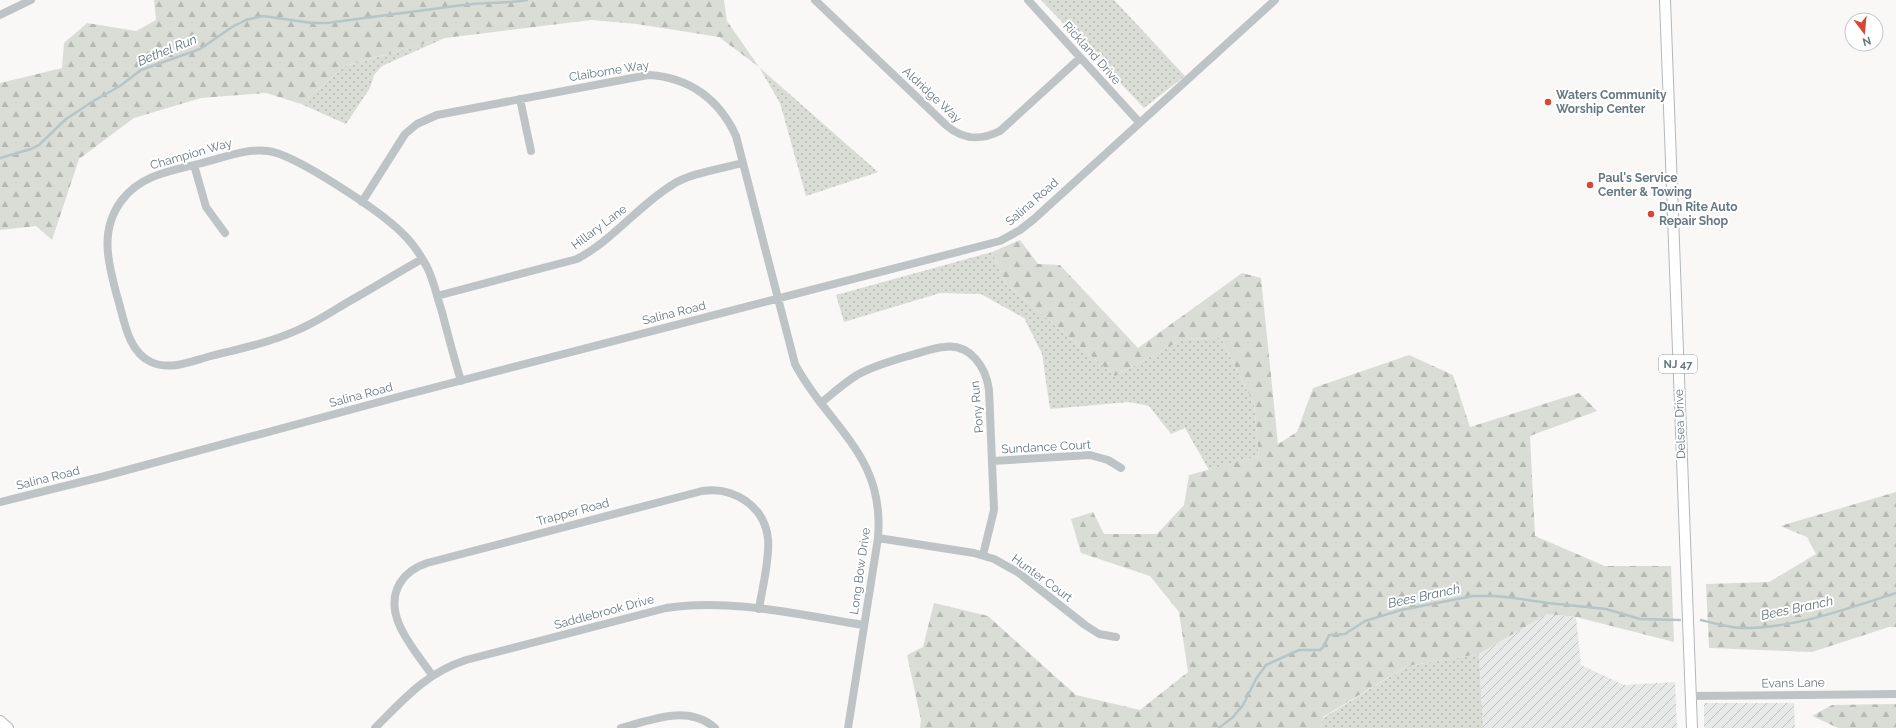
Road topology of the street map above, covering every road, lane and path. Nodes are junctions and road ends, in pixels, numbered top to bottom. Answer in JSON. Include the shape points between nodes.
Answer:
{"nodes":[{"id":1,"x":31,"y":0,"type":"edge"},
{"id":2,"x":815,"y":0,"type":"edge"},
{"id":3,"x":1028,"y":0,"type":"edge"},
{"id":4,"x":1275,"y":0,"type":"edge"},
{"id":5,"x":1665,"y":0,"type":"edge"},
{"id":6,"x":0,"y":15,"type":"edge"},
{"id":7,"x":1080,"y":58,"type":"junction"},
{"id":8,"x":520,"y":99,"type":"junction"},
{"id":9,"x":1139,"y":122,"type":"junction"},
{"id":10,"x":531,"y":151,"type":"dead end"},
{"id":11,"x":742,"y":163,"type":"junction"},
{"id":12,"x":194,"y":165,"type":"junction"},
{"id":13,"x":362,"y":202,"type":"junction"},
{"id":14,"x":225,"y":233,"type":"dead end"},
{"id":15,"x":422,"y":259,"type":"junction"},
{"id":16,"x":437,"y":296,"type":"junction"},
{"id":17,"x":778,"y":299,"type":"junction"},
{"id":18,"x":461,"y":381,"type":"junction"},
{"id":19,"x":820,"y":403,"type":"junction"},
{"id":20,"x":993,"y":461,"type":"junction"},
{"id":21,"x":1121,"y":468,"type":"dead end"},
{"id":22,"x":0,"y":502,"type":"edge"},
{"id":23,"x":878,"y":538,"type":"junction"},
{"id":24,"x":983,"y":555,"type":"junction"},
{"id":25,"x":759,"y":609,"type":"junction"},
{"id":26,"x":864,"y":625,"type":"junction"},
{"id":27,"x":1116,"y":637,"type":"dead end"},
{"id":28,"x":432,"y":675,"type":"junction"},
{"id":29,"x":1896,"y":694,"type":"edge"},
{"id":30,"x":1691,"y":696,"type":"junction"},
{"id":31,"x":0,"y":721,"type":"edge"},
{"id":32,"x":8,"y":728,"type":"edge"},
{"id":33,"x":375,"y":728,"type":"edge"},
{"id":34,"x":621,"y":728,"type":"edge"},
{"id":35,"x":715,"y":728,"type":"edge"},
{"id":36,"x":848,"y":728,"type":"edge"},
{"id":37,"x":1692,"y":728,"type":"edge"}],
"edges":[{"from":1,"to":6,"type":"street"},
{"from":2,"to":7,"type":"street","name":"Aldridge Way","via":[[946,125],[963,137],[984,137],[1000,131]]},
{"from":3,"to":7,"type":"street","name":"Rickland Drive"},
{"from":4,"to":9,"type":"street","name":"Salina Road"},
{"from":5,"to":30,"type":"main road","name":"Delsea Drive","number":"NJ 47"},
{"from":7,"to":9,"type":"street","name":"Rickland Drive"},
{"from":8,"to":10,"type":"street"},
{"from":8,"to":11,"type":"street","name":"Claiborne Way","via":[[637,76],[660,76],[682,81],[701,91],[722,112],[736,136]]},
{"from":8,"to":13,"type":"street","name":"Claiborne Way","via":[[442,114],[409,129]]},
{"from":9,"to":17,"type":"street","name":"Salina Road","via":[[1034,219],[1010,237],[990,245]]},
{"from":11,"to":16,"type":"street","name":"Hillary Lane","via":[[673,184],[578,259]]},
{"from":11,"to":17,"type":"street","name":"Claiborne Way"},
{"from":12,"to":13,"type":"street","name":"Champion Way","via":[[242,153],[275,152],[298,162]]},
{"from":12,"to":14,"type":"street","via":[[206,207]]},
{"from":12,"to":15,"type":"street","name":"Champion Way","via":[[158,174],[135,188],[117,207],[107,236],[109,266],[131,341],[139,353],[151,362],[176,365],[290,334]]},
{"from":13,"to":15,"type":"street","name":"Champion Way","via":[[402,232]]},
{"from":15,"to":16,"type":"street","name":"Champion Way","via":[[431,275]]},
{"from":16,"to":18,"type":"street","name":"Champion Way"},
{"from":17,"to":18,"type":"street","name":"Salina Road"},
{"from":17,"to":19,"type":"street","name":"Long Bow Drive","via":[[795,364]]},
{"from":18,"to":22,"type":"street","name":"Salina Road"},
{"from":19,"to":20,"type":"street","name":"Pony Run","via":[[856,376],[872,368],[945,346],[959,349],[973,355],[986,374]]},
{"from":19,"to":23,"type":"street","name":"Long Bow Drive","via":[[858,452],[869,471],[877,500]]},
{"from":20,"to":21,"type":"street","name":"Sundance Court","via":[[1090,455],[1108,460]]},
{"from":20,"to":24,"type":"street","name":"Pony Run","via":[[994,510]]},
{"from":23,"to":24,"type":"street","name":"Hunter Court"},
{"from":23,"to":26,"type":"street","name":"Long Bow Drive"},
{"from":24,"to":27,"type":"street","name":"Hunter Court","via":[[1019,573],[1099,634]]},
{"from":25,"to":26,"type":"street","name":"Saddlebrook Drive"},
{"from":25,"to":28,"type":"street","name":"Saddlebrook Drive","via":[[719,604],[666,608],[466,660]]},
{"from":25,"to":28,"type":"street","name":"Trapper Road","via":[[768,545],[764,524],[750,504],[736,495],[716,490],[702,491],[427,563],[410,571],[396,592],[395,613],[400,626]]},
{"from":26,"to":36,"type":"street","name":"Long Bow Drive"},
{"from":28,"to":33,"type":"street","name":"Saddlebrook Drive","via":[[410,692]]},
{"from":29,"to":30,"type":"street","name":"Evans Lane"},
{"from":30,"to":37,"type":"main road","name":"Delsea Drive","number":"NJ 47"},
{"from":31,"to":32,"type":"main road"},
{"from":34,"to":35,"type":"street","via":[[681,715],[698,718]]}]}
